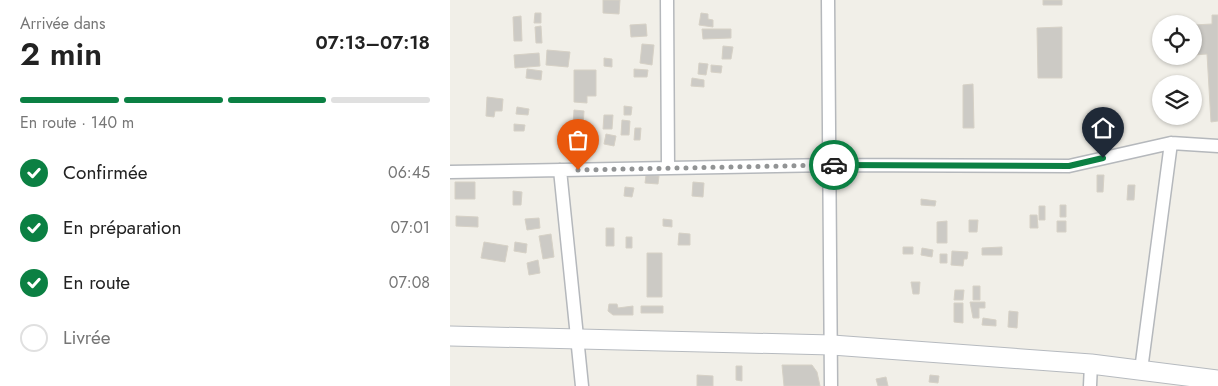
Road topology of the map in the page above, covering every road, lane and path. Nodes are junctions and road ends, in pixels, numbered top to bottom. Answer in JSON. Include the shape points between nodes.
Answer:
{"nodes":[{"id":1,"x":667,"y":0,"type":"edge"},
{"id":2,"x":828,"y":0,"type":"edge"},
{"id":3,"x":1171,"y":143,"type":"junction"},
{"id":4,"x":1218,"y":146,"type":"edge"},
{"id":5,"x":830,"y":165,"type":"junction"},
{"id":6,"x":668,"y":168,"type":"junction"},
{"id":7,"x":560,"y":170,"type":"junction"},
{"id":8,"x":450,"y":172,"type":"edge"},
{"id":9,"x":450,"y":336,"type":"edge"},
{"id":10,"x":577,"y":339,"type":"junction"},
{"id":11,"x":832,"y":345,"type":"junction"},
{"id":12,"x":1091,"y":364,"type":"junction"},
{"id":13,"x":1141,"y":370,"type":"junction"},
{"id":14,"x":1218,"y":380,"type":"edge"},
{"id":15,"x":582,"y":386,"type":"edge"},
{"id":16,"x":831,"y":386,"type":"edge"},
{"id":17,"x":1090,"y":386,"type":"edge"}],
"edges":[{"from":1,"to":6,"type":"street"},
{"from":2,"to":5,"type":"street"},
{"from":3,"to":4,"type":"street"},
{"from":3,"to":5,"type":"street","via":[[1069,166]]},
{"from":3,"to":13,"type":"street"},
{"from":5,"to":6,"type":"street"},
{"from":5,"to":11,"type":"street"},
{"from":6,"to":7,"type":"street"},
{"from":7,"to":8,"type":"street"},
{"from":7,"to":10,"type":"street"},
{"from":9,"to":10,"type":"main road"},
{"from":10,"to":11,"type":"main road"},
{"from":10,"to":15,"type":"street"},
{"from":11,"to":12,"type":"main road"},
{"from":11,"to":16,"type":"street"},
{"from":12,"to":13,"type":"main road"},
{"from":12,"to":17,"type":"street"},
{"from":13,"to":14,"type":"main road"}]}
